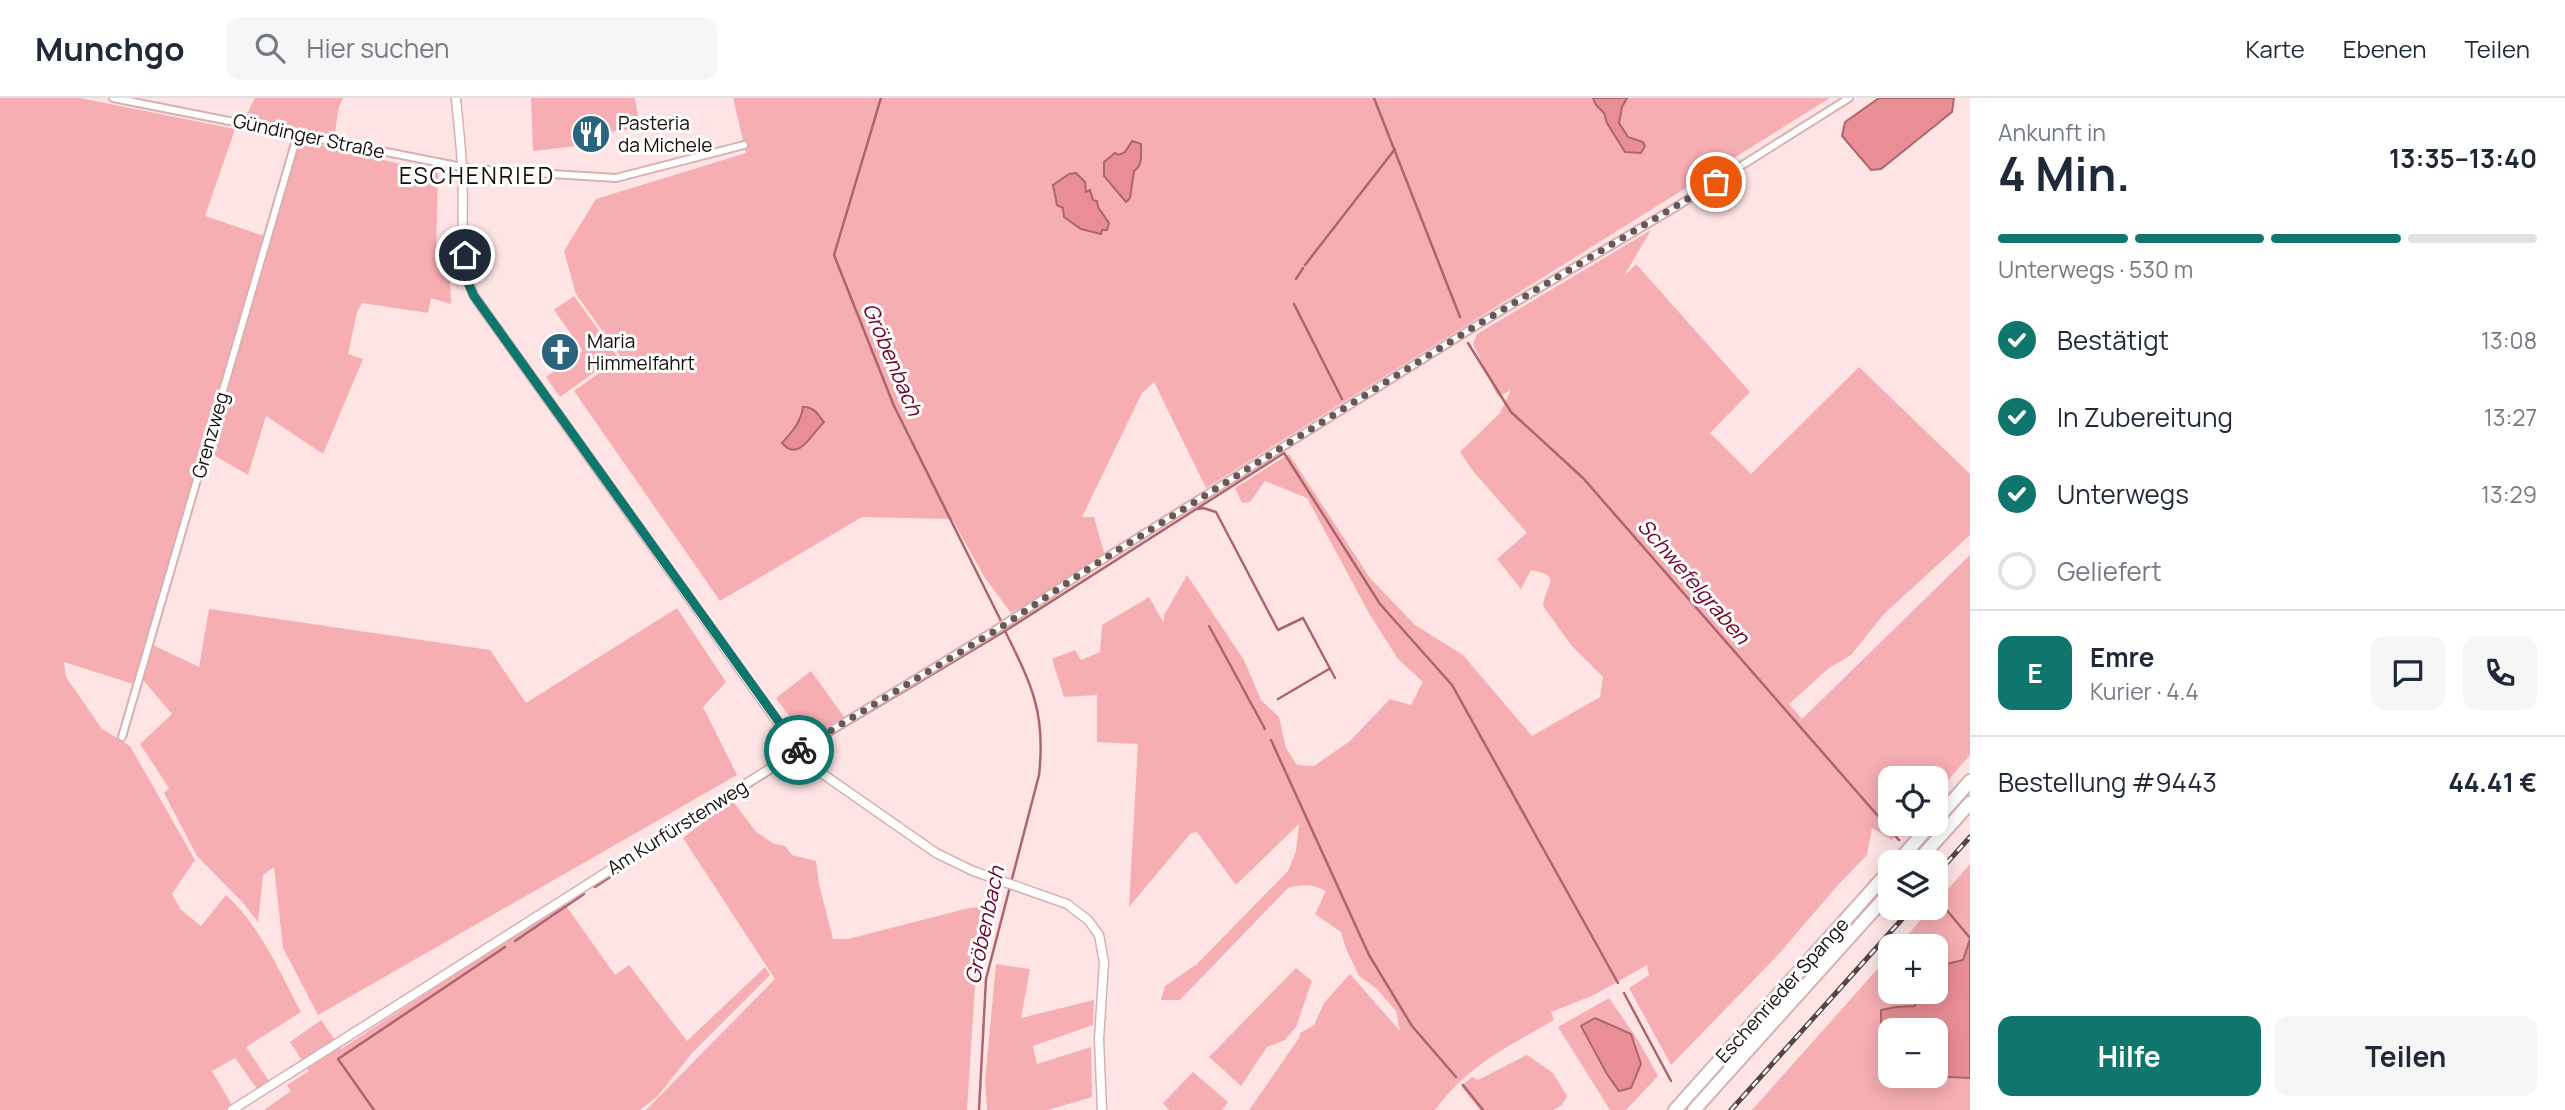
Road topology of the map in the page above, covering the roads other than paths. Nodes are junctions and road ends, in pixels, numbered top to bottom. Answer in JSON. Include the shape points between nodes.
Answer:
{"nodes":[{"id":1,"x":113,"y":98,"type":"edge"},
{"id":2,"x":456,"y":98,"type":"edge"},
{"id":3,"x":1849,"y":98,"type":"edge"},
{"id":4,"x":298,"y":133,"type":"junction"},
{"id":5,"x":744,"y":145,"type":"dead end"},
{"id":6,"x":462,"y":168,"type":"junction"},
{"id":7,"x":122,"y":737,"type":"dead end"},
{"id":8,"x":801,"y":749,"type":"junction"},
{"id":9,"x":1970,"y":781,"type":"edge"},
{"id":10,"x":1970,"y":803,"type":"edge"},
{"id":11,"x":1948,"y":806,"type":"edge"},
{"id":12,"x":1921,"y":836,"type":"edge"},
{"id":13,"x":1908,"y":850,"type":"edge"},
{"id":14,"x":1928,"y":850,"type":"edge"},
{"id":15,"x":1878,"y":883,"type":"edge"},
{"id":16,"x":1878,"y":905,"type":"edge"},
{"id":17,"x":232,"y":1110,"type":"edge"},
{"id":18,"x":1102,"y":1110,"type":"edge"},
{"id":19,"x":1675,"y":1110,"type":"edge"},
{"id":20,"x":1694,"y":1110,"type":"edge"}],
"edges":[{"from":1,"to":4,"type":"street","name":"Gündinger Straße"},
{"from":2,"to":6,"type":"street"},
{"from":3,"to":8,"type":"street","name":"Am Kurfürstenweg"},
{"from":4,"to":6,"type":"street","name":"Gündinger Straße"},
{"from":4,"to":7,"type":"street","name":"Grenzweg"},
{"from":5,"to":6,"type":"street","name":"Gündinger Straße","via":[[616,178]]},
{"from":6,"to":8,"type":"street","via":[[465,255],[474,296]]},
{"from":8,"to":17,"type":"street","name":"Am Kurfürstenweg"},
{"from":8,"to":18,"type":"street","via":[[820,772],[936,853],[1067,904],[1088,920],[1098,935],[1104,962],[1099,1039]]},
{"from":9,"to":11,"type":"highway"},
{"from":10,"to":14,"type":"highway"},
{"from":12,"to":13,"type":"highway"},
{"from":15,"to":19,"type":"highway","name":"Eschenrieder Spange"},
{"from":16,"to":20,"type":"highway","name":"Eschenrieder Spange"}]}
